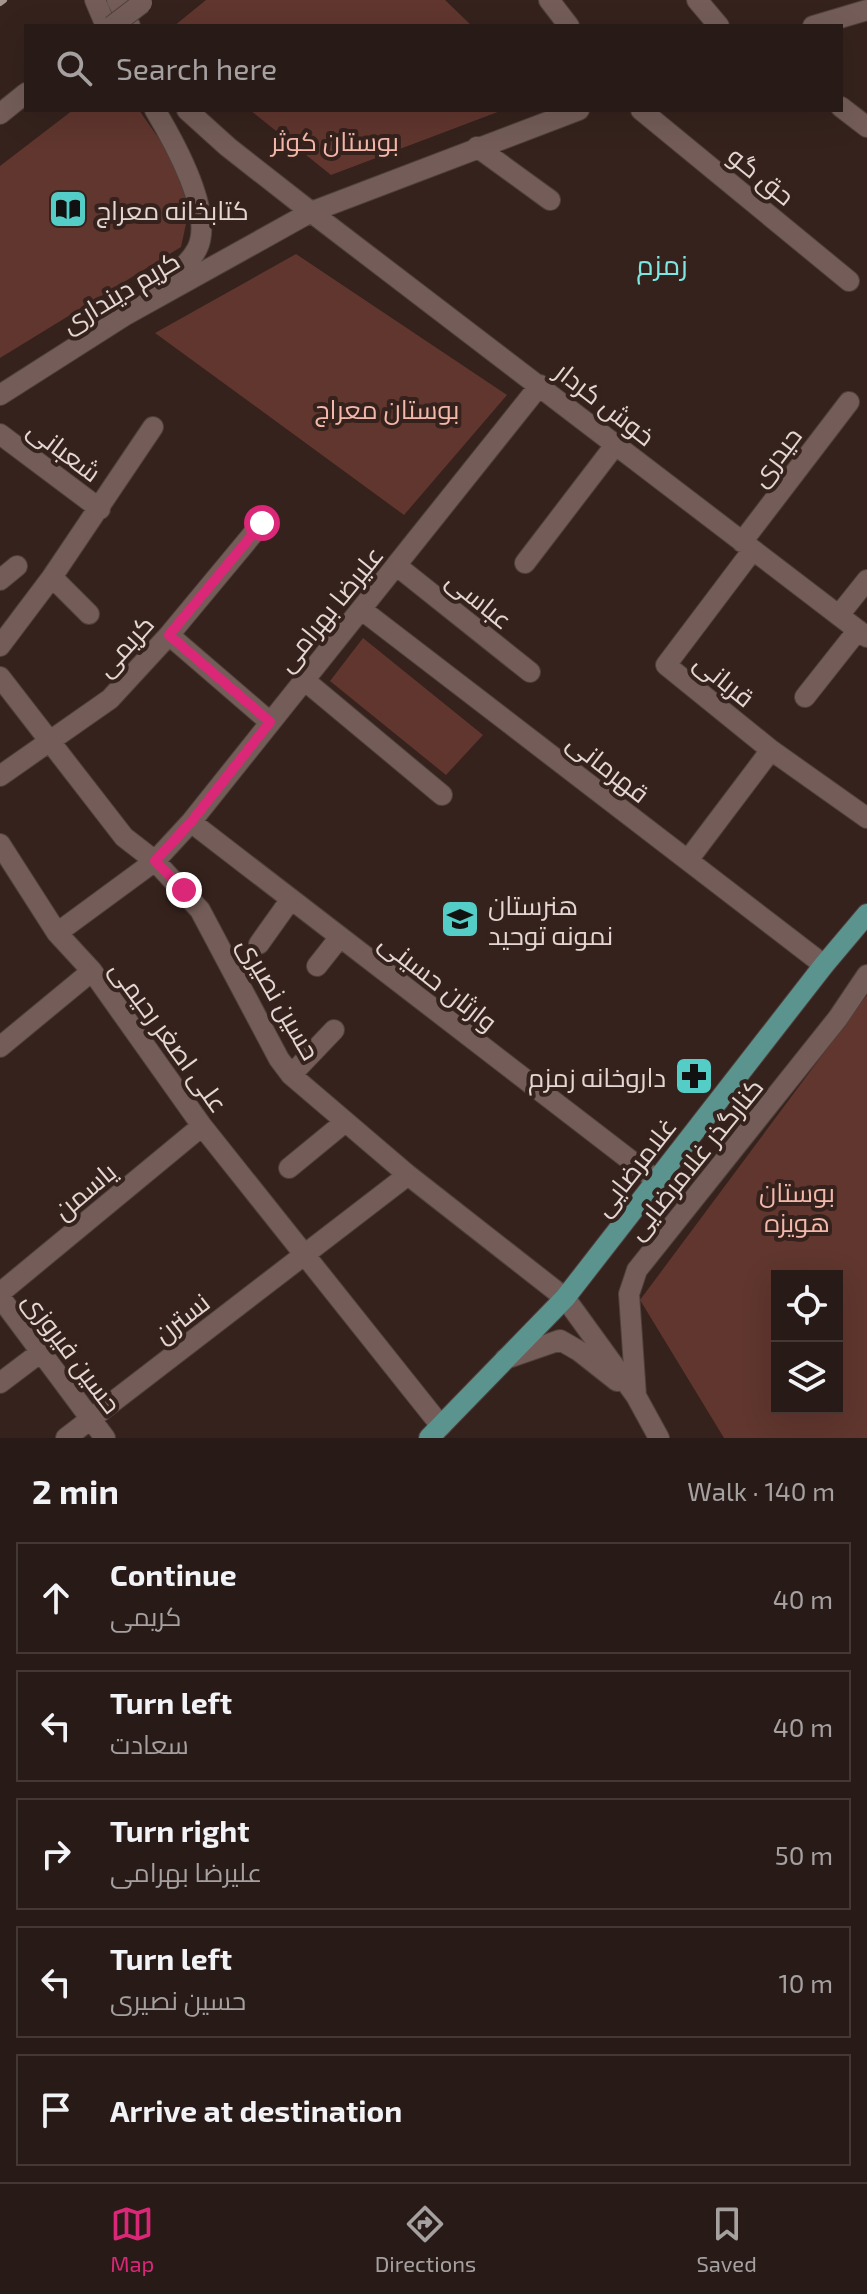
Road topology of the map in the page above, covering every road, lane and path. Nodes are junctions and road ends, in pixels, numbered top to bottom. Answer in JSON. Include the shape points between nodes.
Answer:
{"nodes":[{"id":1,"x":95,"y":0,"type":"edge"},
{"id":2,"x":117,"y":0,"type":"edge"},
{"id":3,"x":549,"y":0,"type":"edge"},
{"id":4,"x":697,"y":0,"type":"edge"},
{"id":5,"x":144,"y":2,"type":"edge"},
{"id":6,"x":867,"y":10,"type":"edge"},
{"id":7,"x":105,"y":24,"type":"edge"},
{"id":8,"x":115,"y":24,"type":"edge"},
{"id":9,"x":129,"y":24,"type":"edge"},
{"id":10,"x":567,"y":24,"type":"edge"},
{"id":11,"x":717,"y":24,"type":"edge"},
{"id":12,"x":820,"y":24,"type":"edge"},
{"id":13,"x":24,"y":95,"type":"edge"},
{"id":14,"x":843,"y":109,"type":"edge"},
{"id":15,"x":156,"y":112,"type":"edge"},
{"id":16,"x":189,"y":112,"type":"edge"},
{"id":17,"x":573,"y":112,"type":"edge"},
{"id":18,"x":643,"y":112,"type":"edge"},
{"id":19,"x":0,"y":114,"type":"edge"},
{"id":20,"x":867,"y":127,"type":"edge"},
{"id":21,"x":477,"y":147,"type":"junction"},
{"id":22,"x":550,"y":200,"type":"dead end"},
{"id":23,"x":311,"y":212,"type":"junction"},
{"id":24,"x":849,"y":281,"type":"dead end"},
{"id":25,"x":124,"y":316,"type":"junction"},
{"id":26,"x":540,"y":385,"type":"junction"},
{"id":27,"x":0,"y":395,"type":"edge"},
{"id":28,"x":849,"y":402,"type":"dead end"},
{"id":29,"x":153,"y":427,"type":"dead end"},
{"id":30,"x":0,"y":434,"type":"edge"},
{"id":31,"x":616,"y":444,"type":"junction"},
{"id":32,"x":100,"y":509,"type":"junction"},
{"id":33,"x":262,"y":523,"type":"dead end"},
{"id":34,"x":747,"y":547,"type":"junction"},
{"id":35,"x":525,"y":563,"type":"dead end"},
{"id":36,"x":17,"y":566,"type":"dead end"},
{"id":37,"x":397,"y":566,"type":"junction"},
{"id":38,"x":52,"y":577,"type":"junction"},
{"id":39,"x":0,"y":580,"type":"edge"},
{"id":40,"x":867,"y":580,"type":"edge"},
{"id":41,"x":362,"y":610,"type":"junction"},
{"id":42,"x":89,"y":614,"type":"dead end"},
{"id":43,"x":839,"y":615,"type":"junction"},
{"id":44,"x":862,"y":633,"type":"edge"},
{"id":45,"x":169,"y":635,"type":"junction"},
{"id":46,"x":0,"y":646,"type":"edge"},
{"id":47,"x":530,"y":672,"type":"dead end"},
{"id":48,"x":0,"y":677,"type":"edge"},
{"id":49,"x":303,"y":679,"type":"junction"},
{"id":50,"x":805,"y":697,"type":"dead end"},
{"id":51,"x":270,"y":722,"type":"junction"},
{"id":52,"x":49,"y":742,"type":"junction"},
{"id":53,"x":771,"y":750,"type":"junction"},
{"id":54,"x":0,"y":776,"type":"edge"},
{"id":55,"x":442,"y":795,"type":"dead end"},
{"id":56,"x":867,"y":818,"type":"edge"},
{"id":57,"x":191,"y":822,"type":"junction"},
{"id":58,"x":1,"y":849,"type":"edge"},
{"id":59,"x":688,"y":860,"type":"junction"},
{"id":60,"x":155,"y":861,"type":"junction"},
{"id":61,"x":291,"y":899,"type":"junction"},
{"id":62,"x":867,"y":914,"type":"edge"},
{"id":63,"x":57,"y":933,"type":"junction"},
{"id":64,"x":340,"y":937,"type":"junction"},
{"id":65,"x":259,"y":944,"type":"dead end"},
{"id":66,"x":824,"y":965,"type":"junction"},
{"id":67,"x":317,"y":966,"type":"dead end"},
{"id":68,"x":92,"y":971,"type":"junction"},
{"id":69,"x":867,"y":975,"type":"edge"},
{"id":70,"x":334,"y":1030,"type":"dead end"},
{"id":71,"x":0,"y":1047,"type":"edge"},
{"id":72,"x":291,"y":1075,"type":"junction"},
{"id":73,"x":345,"y":1122,"type":"junction"},
{"id":74,"x":202,"y":1126,"type":"junction"},
{"id":75,"x":289,"y":1168,"type":"dead end"},
{"id":76,"x":408,"y":1175,"type":"junction"},
{"id":77,"x":656,"y":1180,"type":"junction"},
{"id":78,"x":303,"y":1255,"type":"junction"},
{"id":79,"x":0,"y":1295,"type":"edge"},
{"id":80,"x":565,"y":1298,"type":"junction"},
{"id":81,"x":41,"y":1352,"type":"junction"},
{"id":82,"x":505,"y":1359,"type":"junction"},
{"id":83,"x":0,"y":1383,"type":"edge"},
{"id":84,"x":636,"y":1396,"type":"junction"},
{"id":85,"x":92,"y":1420,"type":"junction"},
{"id":86,"x":435,"y":1432,"type":"edge"},
{"id":87,"x":66,"y":1438,"type":"edge"},
{"id":88,"x":105,"y":1438,"type":"edge"},
{"id":89,"x":659,"y":1438,"type":"edge"}],
"edges":[{"from":1,"to":7,"type":"street"},
{"from":2,"to":9,"type":"street"},
{"from":3,"to":10,"type":"street"},
{"from":4,"to":11,"type":"street"},
{"from":5,"to":8,"type":"street","bridge":true},
{"from":6,"to":12,"type":"street"},
{"from":13,"to":19,"type":"street"},
{"from":14,"to":20,"type":"street"},
{"from":15,"to":25,"type":"street","via":[[198,201],[199,246],[190,260]]},
{"from":16,"to":23,"type":"street","name":"خوش کردار"},
{"from":17,"to":21,"type":"street","name":"کریم دینداری"},
{"from":18,"to":24,"type":"street","name":"حق گو"},
{"from":21,"to":22,"type":"street"},
{"from":21,"to":23,"type":"street","name":"کریم دینداری"},
{"from":23,"to":25,"type":"street","name":"کریم دینداری"},
{"from":23,"to":26,"type":"street","name":"خوش کردار"},
{"from":25,"to":27,"type":"street","name":"کریم دینداری"},
{"from":26,"to":31,"type":"street","name":"خوش کردار"},
{"from":26,"to":37,"type":"street","name":"علیرضا بهرامی"},
{"from":28,"to":34,"type":"street","name":"حیدری"},
{"from":29,"to":32,"type":"street","name":"شعبانی"},
{"from":30,"to":32,"type":"street","name":"شعبانی"},
{"from":31,"to":34,"type":"street","name":"خوش کردار"},
{"from":31,"to":35,"type":"street"},
{"from":32,"to":38,"type":"street","name":"شعبانی"},
{"from":33,"to":45,"type":"street","name":"کریمی"},
{"from":34,"to":43,"type":"street","name":"خوش کردار"},
{"from":34,"to":53,"type":"street","name":"قربانی","via":[[666,665]]},
{"from":36,"to":39,"type":"street"},
{"from":37,"to":41,"type":"street","name":"علیرضا بهرامی"},
{"from":37,"to":47,"type":"street","name":"عباسی"},
{"from":38,"to":42,"type":"street"},
{"from":38,"to":46,"type":"street","name":"شعبانی"},
{"from":40,"to":43,"type":"street"},
{"from":41,"to":49,"type":"street","name":"علیرضا بهرامی"},
{"from":41,"to":59,"type":"street","name":"قهرمانی"},
{"from":43,"to":44,"type":"street","name":"خوش کردار"},
{"from":44,"to":50,"type":"street"},
{"from":45,"to":51,"type":"street"},
{"from":45,"to":52,"type":"street","name":"کریمی","via":[[110,699]]},
{"from":48,"to":52,"type":"street","name":"حسین نصیری"},
{"from":49,"to":51,"type":"street","name":"علیرضا بهرامی"},
{"from":49,"to":55,"type":"street"},
{"from":51,"to":57,"type":"street","name":"علیرضا بهرامی"},
{"from":52,"to":54,"type":"street","name":"کریمی"},
{"from":52,"to":60,"type":"street","name":"حسین نصیری","via":[[124,837]]},
{"from":53,"to":56,"type":"street","name":"قربانی"},
{"from":53,"to":59,"type":"street"},
{"from":57,"to":60,"type":"street","name":"علیرضا بهرامی"},
{"from":57,"to":61,"type":"street","name":"وارثان حسینی"},
{"from":58,"to":63,"type":"street","name":"علی اصغر رحیمی"},
{"from":59,"to":66,"type":"street","name":"قهرمانی"},
{"from":60,"to":63,"type":"street","name":"علیرضا بهرامی"},
{"from":60,"to":72,"type":"street","name":"حسین نصیری","via":[[200,910]]},
{"from":61,"to":64,"type":"street","name":"وارثان حسینی"},
{"from":61,"to":65,"type":"street"},
{"from":62,"to":66,"type":"main road","name":"غلامرضایی"},
{"from":63,"to":68,"type":"street","name":"علی اصغر رحیمی"},
{"from":64,"to":67,"type":"street"},
{"from":64,"to":77,"type":"street","name":"وارثان حسینی"},
{"from":66,"to":77,"type":"main road","name":"غلامرضایی"},
{"from":68,"to":71,"type":"street"},
{"from":68,"to":74,"type":"street","name":"علی اصغر رحیمی"},
{"from":69,"to":84,"type":"street","name":"کنارگذر غلامرضایی","via":[[637,1270],[629,1294]]},
{"from":70,"to":72,"type":"street"},
{"from":72,"to":73,"type":"street","name":"حسین نصیری"},
{"from":73,"to":75,"type":"street"},
{"from":73,"to":76,"type":"street","name":"حسین نصیری"},
{"from":74,"to":78,"type":"street","name":"علی اصغر رحیمی"},
{"from":74,"to":79,"type":"street","name":"یاسمن"},
{"from":76,"to":78,"type":"street","name":"نسترن"},
{"from":76,"to":80,"type":"street","name":"حسین نصیری"},
{"from":77,"to":80,"type":"main road","name":"غلامرضایی"},
{"from":78,"to":85,"type":"street","name":"نسترن"},
{"from":78,"to":86,"type":"street","name":"علی اصغر رحیمی"},
{"from":79,"to":81,"type":"street","name":"حسین فیروزی"},
{"from":80,"to":82,"type":"main road","name":"غلامرضایی"},
{"from":80,"to":84,"type":"street","name":"حسین نصیری"},
{"from":81,"to":83,"type":"street"},
{"from":81,"to":85,"type":"street","name":"حسین فیروزی"},
{"from":82,"to":84,"type":"street","via":[[560,1340]]},
{"from":82,"to":86,"type":"main road","name":"غلامرضایی"},
{"from":84,"to":89,"type":"street","name":"حسین نصیری"},
{"from":85,"to":87,"type":"street","name":"نسترن"},
{"from":85,"to":88,"type":"street","name":"حسین فیروزی"}]}
